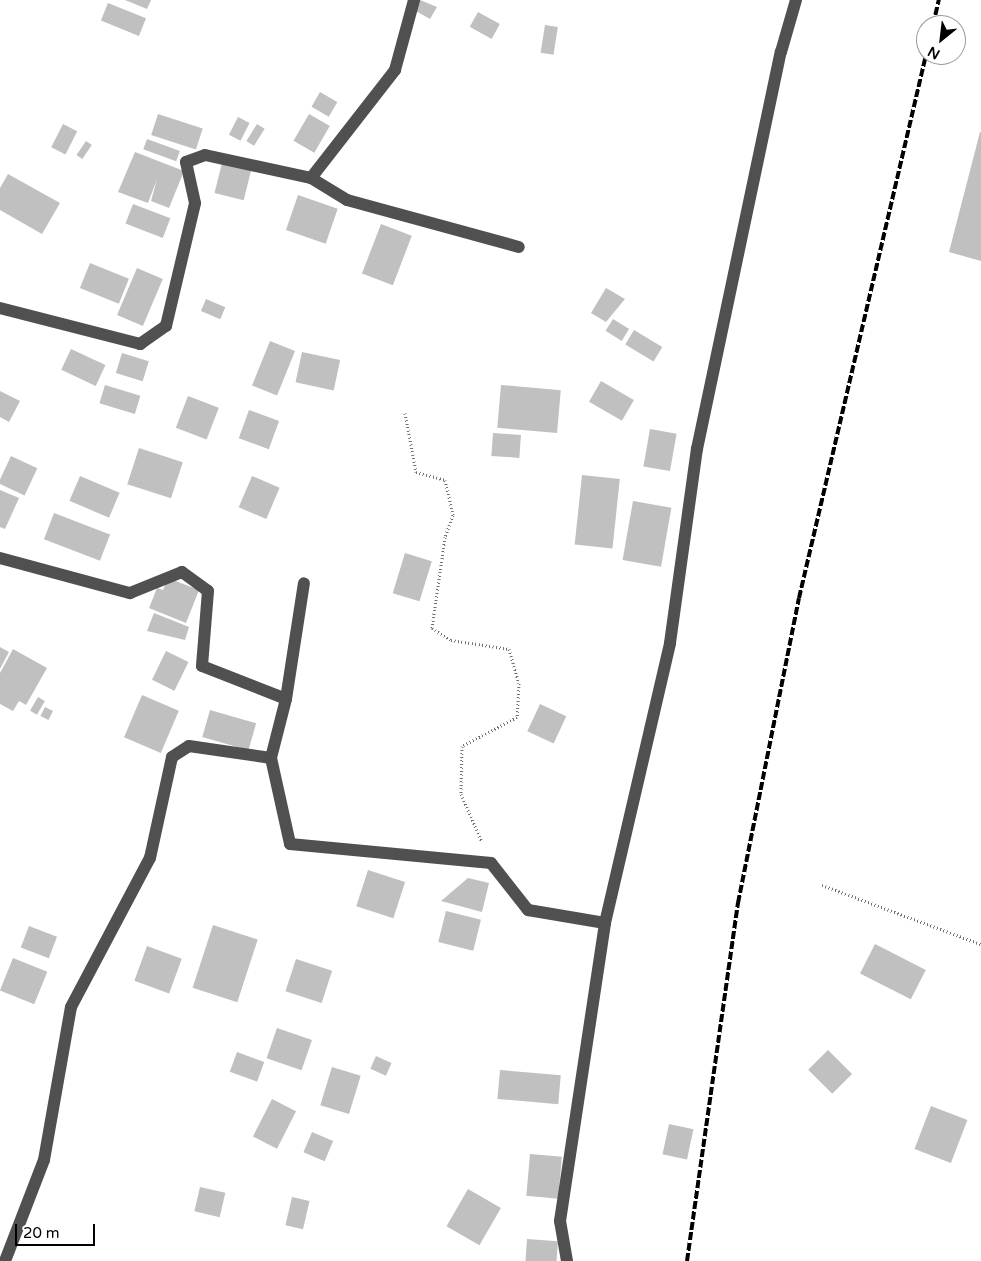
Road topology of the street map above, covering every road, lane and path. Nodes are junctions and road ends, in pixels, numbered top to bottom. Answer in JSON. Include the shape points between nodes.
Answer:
{"nodes":[{"id":1,"x":414,"y":0,"type":"edge"},
{"id":2,"x":796,"y":0,"type":"edge"},
{"id":3,"x":311,"y":178,"type":"junction"},
{"id":4,"x":520,"y":247,"type":"dead end"},
{"id":5,"x":0,"y":308,"type":"edge"},
{"id":6,"x":405,"y":414,"type":"dead end"},
{"id":7,"x":0,"y":558,"type":"edge"},
{"id":8,"x":304,"y":583,"type":"dead end"},
{"id":9,"x":286,"y":698,"type":"junction"},
{"id":10,"x":271,"y":758,"type":"junction"},
{"id":11,"x":491,"y":863,"type":"junction"},
{"id":12,"x":822,"y":885,"type":"dead end"},
{"id":13,"x":605,"y":923,"type":"junction"},
{"id":14,"x":981,"y":944,"type":"edge"},
{"id":15,"x":5,"y":1261,"type":"edge"},
{"id":16,"x":567,"y":1261,"type":"edge"}],
"edges":[{"from":1,"to":3,"type":"street","via":[[395,70]]},
{"from":2,"to":13,"type":"street","via":[[780,52],[697,449],[670,643]]},
{"from":3,"to":4,"type":"street","via":[[347,200]]},
{"from":3,"to":5,"type":"street","via":[[205,155],[186,162],[195,203],[166,326],[140,344]]},
{"from":6,"to":11,"type":"path","via":[[416,472],[445,480],[453,515],[445,537],[432,628],[452,640],[509,649],[519,683],[518,717],[462,746],[461,794]]},
{"from":7,"to":9,"type":"street","via":[[130,593],[182,572],[208,591],[202,666]]},
{"from":8,"to":9,"type":"street"},
{"from":9,"to":10,"type":"street"},
{"from":10,"to":11,"type":"street","via":[[290,844]]},
{"from":10,"to":15,"type":"street","via":[[189,746],[172,757],[150,858],[71,1006],[44,1160]]},
{"from":11,"to":13,"type":"street","via":[[528,910]]},
{"from":12,"to":14,"type":"path"},
{"from":13,"to":16,"type":"street","via":[[560,1221]]}]}
